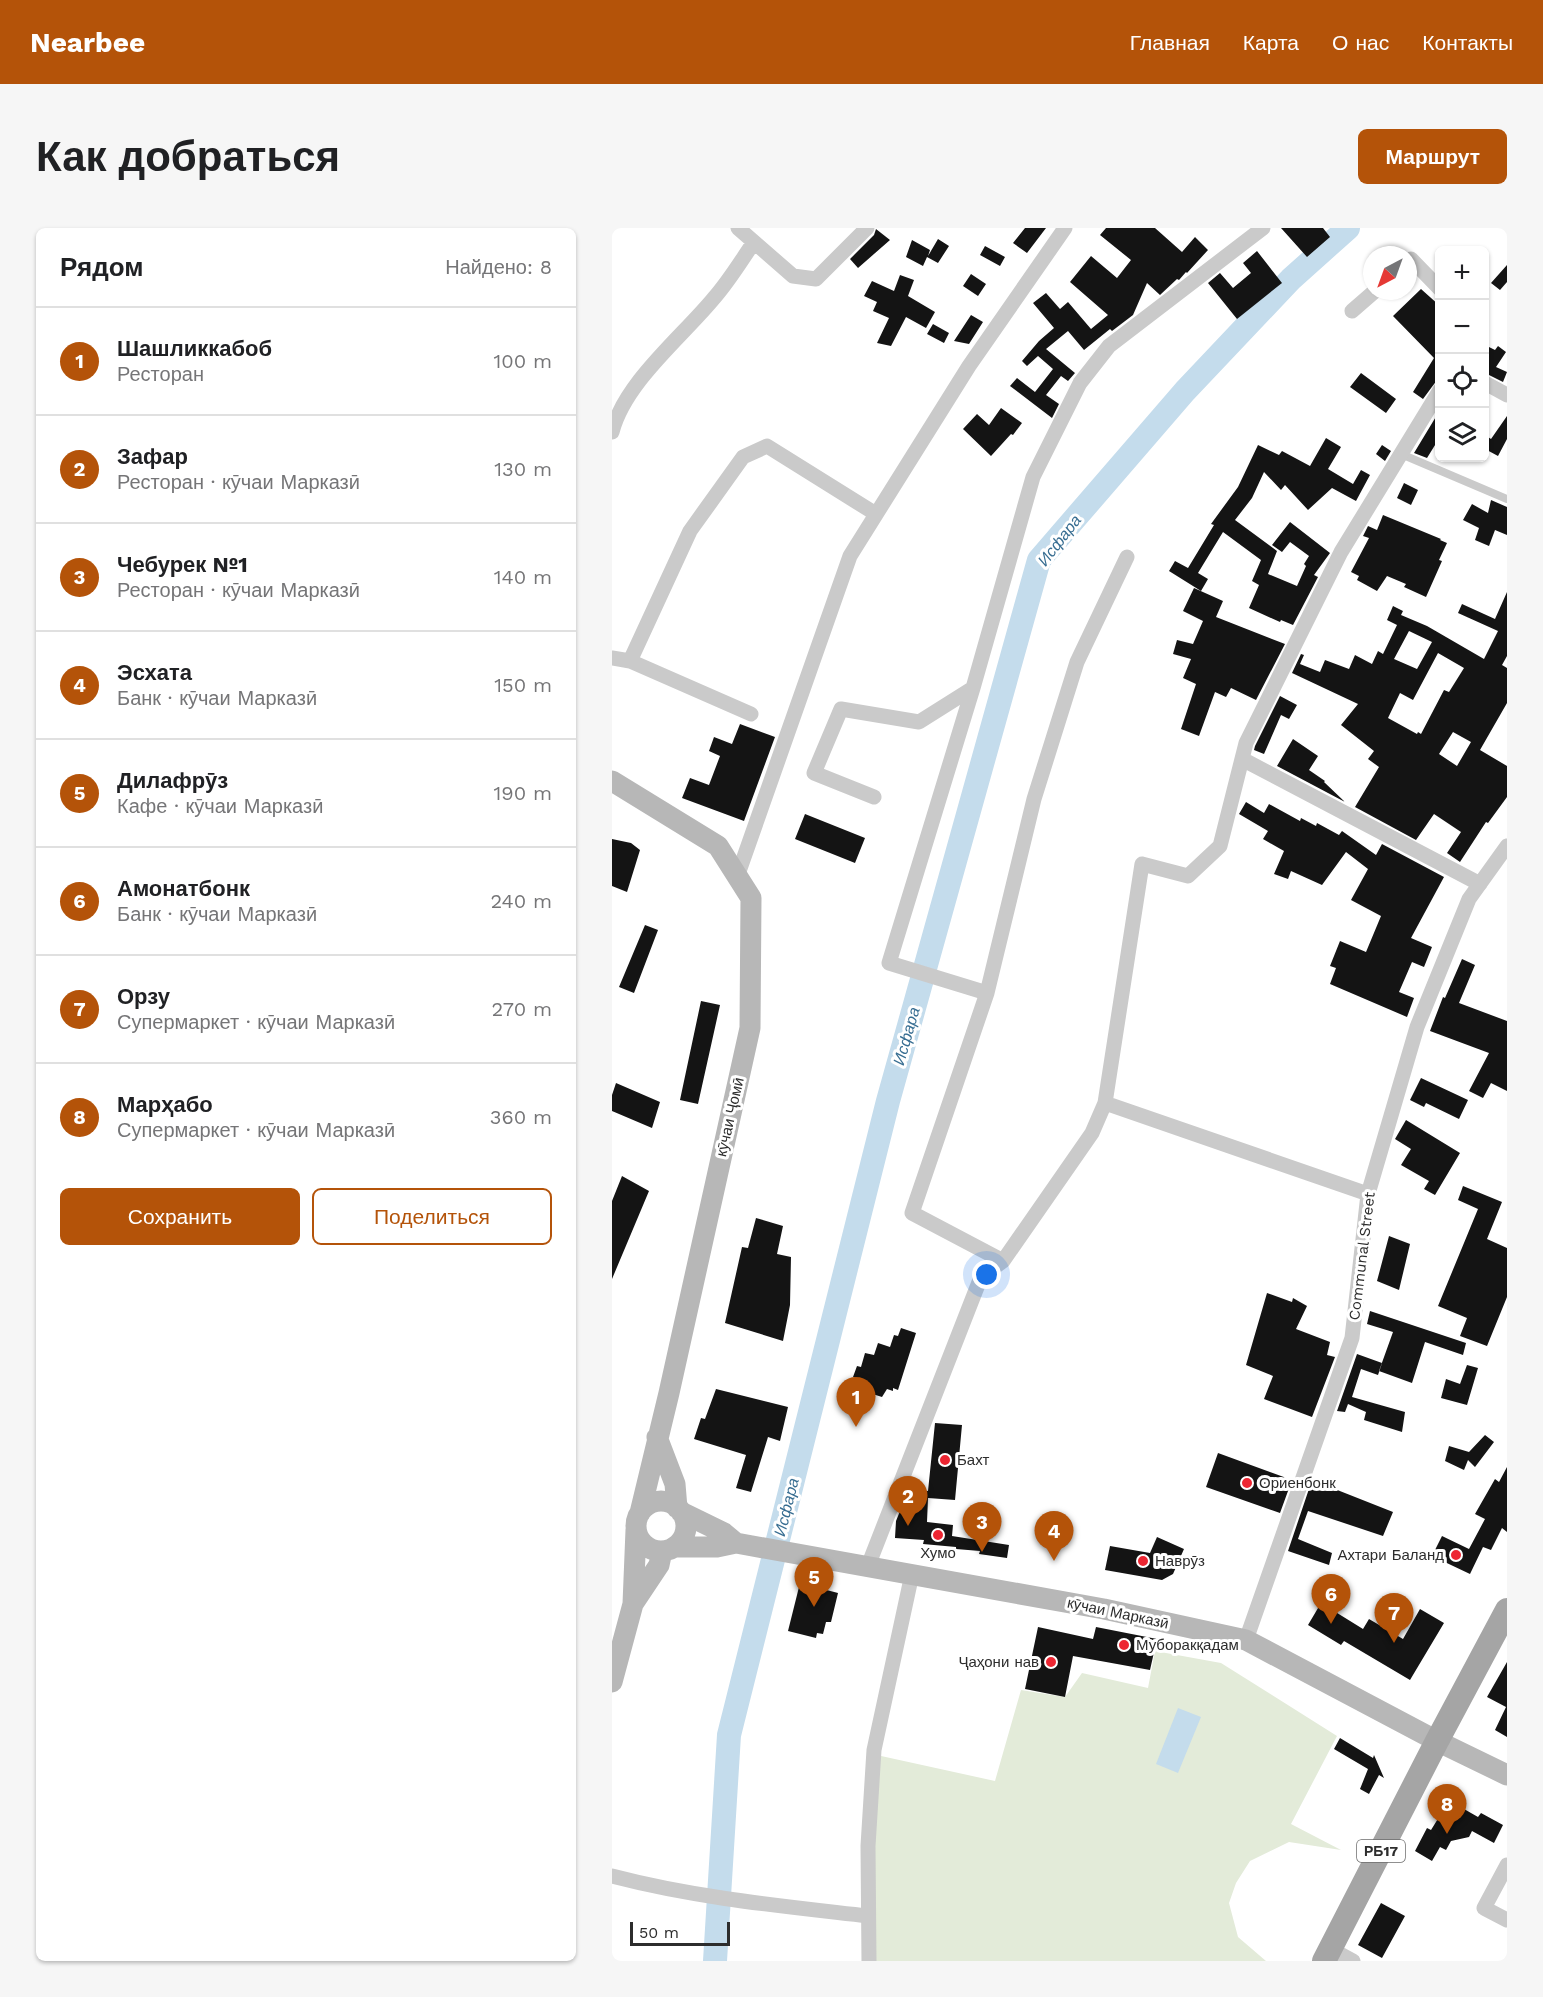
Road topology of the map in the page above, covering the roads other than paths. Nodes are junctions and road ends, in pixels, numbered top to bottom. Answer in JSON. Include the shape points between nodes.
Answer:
{"nodes":[{"id":1,"x":738,"y":228,"type":"edge"},
{"id":2,"x":867,"y":228,"type":"edge"},
{"id":3,"x":1065,"y":228,"type":"edge"},
{"id":4,"x":1263,"y":228,"type":"edge"},
{"id":5,"x":754,"y":242,"type":"junction"},
{"id":6,"x":1417,"y":265,"type":"edge"},
{"id":7,"x":1435,"y":284,"type":"edge"},
{"id":8,"x":1365,"y":300,"type":"edge"},
{"id":9,"x":1352,"y":311,"type":"dead end"},
{"id":10,"x":1489,"y":385,"type":"edge"},
{"id":11,"x":1507,"y":394,"type":"edge"},
{"id":12,"x":1435,"y":398,"type":"edge"},
{"id":13,"x":612,"y":432,"type":"edge"},
{"id":14,"x":1401,"y":454,"type":"junction"},
{"id":15,"x":1507,"y":499,"type":"edge"},
{"id":16,"x":876,"y":514,"type":"junction"},
{"id":17,"x":1127,"y":558,"type":"dead end"},
{"id":18,"x":612,"y":658,"type":"edge"},
{"id":19,"x":630,"y":661,"type":"junction"},
{"id":20,"x":973,"y":688,"type":"junction"},
{"id":21,"x":751,"y":714,"type":"dead end"},
{"id":22,"x":1242,"y":759,"type":"junction"},
{"id":23,"x":612,"y":781,"type":"edge"},
{"id":24,"x":873,"y":797,"type":"dead end"},
{"id":25,"x":1507,"y":846,"type":"edge"},
{"id":26,"x":1502,"y":862,"type":"edge"},
{"id":27,"x":737,"y":877,"type":"junction"},
{"id":28,"x":1480,"y":884,"type":"junction"},
{"id":29,"x":979,"y":990,"type":"junction"},
{"id":30,"x":1105,"y":1103,"type":"junction"},
{"id":31,"x":1368,"y":1194,"type":"junction"},
{"id":32,"x":1003,"y":1260,"type":"junction"},
{"id":33,"x":657,"y":1437,"type":"junction"},
{"id":34,"x":679,"y":1510,"type":"junction"},
{"id":35,"x":638,"y":1521,"type":"junction"},
{"id":36,"x":742,"y":1544,"type":"junction"},
{"id":37,"x":668,"y":1549,"type":"junction"},
{"id":38,"x":868,"y":1566,"type":"junction"},
{"id":39,"x":912,"y":1574,"type":"junction"},
{"id":40,"x":633,"y":1604,"type":"junction"},
{"id":41,"x":1507,"y":1611,"type":"edge"},
{"id":42,"x":1246,"y":1640,"type":"junction"},
{"id":43,"x":612,"y":1682,"type":"edge"},
{"id":44,"x":1437,"y":1741,"type":"junction"},
{"id":45,"x":1507,"y":1775,"type":"edge"},
{"id":46,"x":1507,"y":1865,"type":"edge"},
{"id":47,"x":612,"y":1876,"type":"edge"},
{"id":48,"x":868,"y":1916,"type":"junction"},
{"id":49,"x":1507,"y":1920,"type":"edge"},
{"id":50,"x":1328,"y":1955,"type":"edge"},
{"id":51,"x":869,"y":1961,"type":"edge"},
{"id":52,"x":1353,"y":1961,"type":"edge"}],
"edges":[{"from":1,"to":5,"type":"street"},
{"from":2,"to":5,"type":"street","via":[[816,279],[793,276]]},
{"from":3,"to":16,"type":"street","via":[[969,366]]},
{"from":4,"to":20,"type":"street","via":[[1109,346],[1080,383],[1033,477]]},
{"from":5,"to":13,"type":"street","via":[[716,297],[649,369],[617,415]]},
{"from":6,"to":7,"type":"street"},
{"from":8,"to":9,"type":"street"},
{"from":10,"to":11,"type":"street"},
{"from":12,"to":14,"type":"street"},
{"from":14,"to":15,"type":"lane"},
{"from":14,"to":22,"type":"street","via":[[1341,552],[1246,743]]},
{"from":16,"to":19,"type":"street","via":[[767,446],[743,458],[690,531]]},
{"from":16,"to":27,"type":"street","via":[[850,556]]},
{"from":17,"to":29,"type":"street","via":[[1077,662]]},
{"from":18,"to":19,"type":"street"},
{"from":19,"to":21,"type":"street"},
{"from":20,"to":24,"type":"street","via":[[919,722],[841,709],[814,773]]},
{"from":20,"to":29,"type":"street","via":[[889,963]]},
{"from":22,"to":28,"type":"street"},
{"from":22,"to":30,"type":"street","via":[[1220,846],[1188,876],[1142,864]]},
{"from":23,"to":27,"type":"main road","name":"кӯчаи Ҷомӣ","via":[[718,846]]},
{"from":25,"to":26,"type":"street","name":"Communal Street"},
{"from":26,"to":28,"type":"street","name":"Communal Street"},
{"from":27,"to":33,"type":"main road","name":"кӯчаи Ҷомӣ","via":[[751,897],[750,1028]]},
{"from":28,"to":31,"type":"street","name":"Communal Street","via":[[1470,899],[1417,1027]]},
{"from":29,"to":32,"type":"street","via":[[912,1213]]},
{"from":30,"to":31,"type":"street"},
{"from":30,"to":32,"type":"street","via":[[1092,1133]]},
{"from":31,"to":42,"type":"street","name":"Communal Street","via":[[1352,1338]]},
{"from":32,"to":38,"type":"street","via":[[981,1277]]},
{"from":33,"to":34,"type":"main road","via":[[675,1484]]},
{"from":33,"to":35,"type":"main road","name":"кӯчаи Ҷомӣ"},
{"from":34,"to":35,"type":"main road","via":[[660,1501],[645,1507]]},
{"from":34,"to":36,"type":"main road"},
{"from":34,"to":37,"type":"main road","via":[[685,1527],[680,1542]]},
{"from":35,"to":37,"type":"main road","via":[[638,1537],[648,1547]]},
{"from":35,"to":40,"type":"main road","name":"кӯчаи Ҷомӣ"},
{"from":36,"to":37,"type":"main road"},
{"from":36,"to":38,"type":"main road","name":"кӯчаи Марказӣ"},
{"from":37,"to":40,"type":"main road"},
{"from":38,"to":39,"type":"main road","name":"кӯчаи Марказӣ"},
{"from":39,"to":42,"type":"main road","name":"кӯчаи Марказӣ"},
{"from":39,"to":48,"type":"street","via":[[874,1750]]},
{"from":40,"to":43,"type":"main road","name":"кӯчаи Ҷомӣ"},
{"from":41,"to":44,"type":"main road","number":"РБ17"},
{"from":42,"to":44,"type":"main road","name":"кӯчаи Марказӣ"},
{"from":44,"to":45,"type":"main road","name":"кӯчаи Марказӣ"},
{"from":44,"to":50,"type":"main road","number":"РБ17"},
{"from":46,"to":49,"type":"street","via":[[1485,1908]]},
{"from":47,"to":48,"type":"street","via":[[694,1894]]},
{"from":48,"to":51,"type":"street"},
{"from":50,"to":52,"type":"street"}]}
